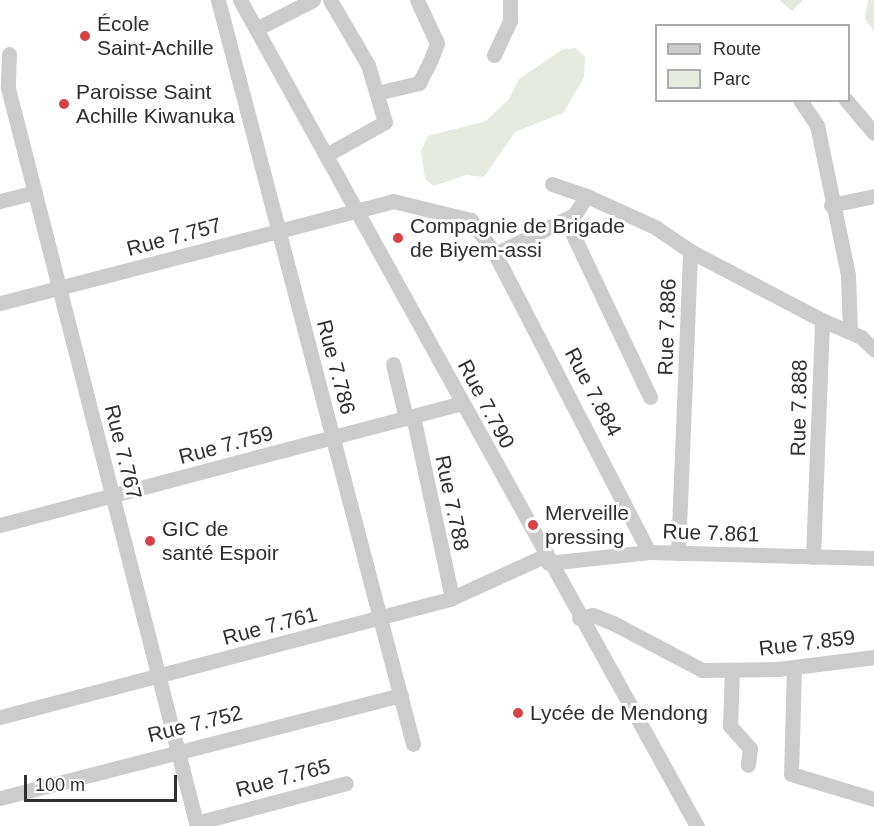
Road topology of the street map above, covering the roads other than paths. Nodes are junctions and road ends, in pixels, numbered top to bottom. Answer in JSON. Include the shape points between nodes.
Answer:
{"nodes":[{"id":1,"x":218,"y":0,"type":"edge"},
{"id":2,"x":240,"y":0,"type":"edge"},
{"id":3,"x":313,"y":0,"type":"edge"},
{"id":4,"x":330,"y":0,"type":"edge"},
{"id":5,"x":417,"y":0,"type":"edge"},
{"id":6,"x":510,"y":0,"type":"edge"},
{"id":7,"x":256,"y":29,"type":"junction"},
{"id":8,"x":9,"y":54,"type":"dead end"},
{"id":9,"x":494,"y":55,"type":"dead end"},
{"id":10,"x":4,"y":88,"type":"edge"},
{"id":11,"x":377,"y":93,"type":"junction"},
{"id":12,"x":801,"y":102,"type":"edge"},
{"id":13,"x":848,"y":102,"type":"edge"},
{"id":14,"x":874,"y":133,"type":"edge"},
{"id":15,"x":327,"y":154,"type":"junction"},
{"id":16,"x":552,"y":184,"type":"dead end"},
{"id":17,"x":35,"y":192,"type":"junction"},
{"id":18,"x":587,"y":196,"type":"junction"},
{"id":19,"x":874,"y":196,"type":"edge"},
{"id":20,"x":0,"y":201,"type":"edge"},
{"id":21,"x":831,"y":205,"type":"junction"},
{"id":22,"x":358,"y":209,"type":"junction"},
{"id":23,"x":566,"y":219,"type":"junction"},
{"id":24,"x":279,"y":230,"type":"junction"},
{"id":25,"x":690,"y":251,"type":"junction"},
{"id":26,"x":495,"y":255,"type":"junction"},
{"id":27,"x":60,"y":289,"type":"junction"},
{"id":28,"x":0,"y":303,"type":"edge"},
{"id":29,"x":822,"y":320,"type":"junction"},
{"id":30,"x":850,"y":332,"type":"junction"},
{"id":31,"x":874,"y":349,"type":"edge"},
{"id":32,"x":393,"y":364,"type":"dead end"},
{"id":33,"x":650,"y":397,"type":"dead end"},
{"id":34,"x":462,"y":403,"type":"junction"},
{"id":35,"x":410,"y":417,"type":"junction"},
{"id":36,"x":333,"y":438,"type":"junction"},
{"id":37,"x":112,"y":496,"type":"junction"},
{"id":38,"x":0,"y":525,"type":"edge"},
{"id":39,"x":649,"y":552,"type":"junction"},
{"id":40,"x":678,"y":553,"type":"junction"},
{"id":41,"x":813,"y":557,"type":"junction"},
{"id":42,"x":874,"y":558,"type":"edge"},
{"id":43,"x":546,"y":560,"type":"junction"},
{"id":44,"x":452,"y":598,"type":"junction"},
{"id":45,"x":579,"y":618,"type":"junction"},
{"id":46,"x":381,"y":619,"type":"junction"},
{"id":47,"x":874,"y":657,"type":"edge"},
{"id":48,"x":794,"y":668,"type":"junction"},
{"id":49,"x":732,"y":670,"type":"junction"},
{"id":50,"x":159,"y":677,"type":"junction"},
{"id":51,"x":401,"y":695,"type":"junction"},
{"id":52,"x":0,"y":717,"type":"edge"},
{"id":53,"x":413,"y":744,"type":"dead end"},
{"id":54,"x":177,"y":749,"type":"junction"},
{"id":55,"x":748,"y":765,"type":"dead end"},
{"id":56,"x":346,"y":783,"type":"dead end"},
{"id":57,"x":0,"y":798,"type":"edge"},
{"id":58,"x":874,"y":799,"type":"edge"},
{"id":59,"x":196,"y":824,"type":"edge"},
{"id":60,"x":697,"y":826,"type":"edge"}],
"edges":[{"from":1,"to":24,"type":"street","name":"Rue 7.786"},
{"from":2,"to":7,"type":"street","name":"Rue 7.790"},
{"from":3,"to":7,"type":"street"},
{"from":4,"to":11,"type":"street","via":[[354,35]]},
{"from":5,"to":11,"type":"street","via":[[437,44],[431,59],[419,82]]},
{"from":6,"to":9,"type":"street","via":[[510,21]]},
{"from":7,"to":15,"type":"street","name":"Rue 7.790"},
{"from":8,"to":10,"type":"street","name":"Rue 7.767"},
{"from":10,"to":17,"type":"street","name":"Rue 7.767"},
{"from":11,"to":15,"type":"street","via":[[383,125]]},
{"from":12,"to":21,"type":"street","via":[[817,125]]},
{"from":13,"to":14,"type":"street"},
{"from":15,"to":22,"type":"street","name":"Rue 7.790"},
{"from":16,"to":18,"type":"street"},
{"from":17,"to":20,"type":"street"},
{"from":17,"to":27,"type":"street","name":"Rue 7.767"},
{"from":18,"to":23,"type":"street"},
{"from":18,"to":25,"type":"street"},
{"from":19,"to":21,"type":"street"},
{"from":21,"to":30,"type":"street","via":[[848,275]]},
{"from":22,"to":24,"type":"street","name":"Rue 7.757"},
{"from":22,"to":26,"type":"street","name":"Rue 7.884","via":[[406,201],[471,220]]},
{"from":22,"to":34,"type":"street","name":"Rue 7.790"},
{"from":23,"to":26,"type":"street"},
{"from":23,"to":33,"type":"street"},
{"from":24,"to":27,"type":"street","name":"Rue 7.757"},
{"from":24,"to":36,"type":"street","name":"Rue 7.786"},
{"from":25,"to":29,"type":"street","name":"Rue 7.886"},
{"from":25,"to":40,"type":"street","name":"Rue 7.886"},
{"from":26,"to":39,"type":"street","name":"Rue 7.884"},
{"from":27,"to":28,"type":"street","name":"Rue 7.757"},
{"from":27,"to":37,"type":"street","name":"Rue 7.767"},
{"from":29,"to":30,"type":"street"},
{"from":29,"to":41,"type":"street","name":"Rue 7.888"},
{"from":30,"to":31,"type":"street"},
{"from":32,"to":35,"type":"street","name":"Rue 7.788"},
{"from":34,"to":35,"type":"street","name":"Rue 7.759"},
{"from":34,"to":43,"type":"street","name":"Rue 7.790"},
{"from":35,"to":36,"type":"street","name":"Rue 7.759"},
{"from":35,"to":44,"type":"street","name":"Rue 7.788"},
{"from":36,"to":37,"type":"street","name":"Rue 7.759"},
{"from":36,"to":46,"type":"street","name":"Rue 7.786"},
{"from":37,"to":38,"type":"street","name":"Rue 7.759"},
{"from":37,"to":50,"type":"street","name":"Rue 7.767"},
{"from":39,"to":40,"type":"street","name":"Rue 7.861"},
{"from":39,"to":43,"type":"street","name":"Rue 7.861"},
{"from":40,"to":41,"type":"street","name":"Rue 7.861"},
{"from":41,"to":42,"type":"street","name":"Rue 7.861"},
{"from":43,"to":44,"type":"street","name":"Rue 7.761"},
{"from":43,"to":45,"type":"street","name":"Rue 7.790"},
{"from":44,"to":46,"type":"street","name":"Rue 7.761"},
{"from":45,"to":49,"type":"street","name":"Rue 7.859","via":[[593,615],[632,631],[687,666]]},
{"from":45,"to":60,"type":"street","name":"Rue 7.790"},
{"from":46,"to":50,"type":"street","name":"Rue 7.761"},
{"from":46,"to":51,"type":"street","name":"Rue 7.786"},
{"from":47,"to":48,"type":"street","name":"Rue 7.859","via":[[829,659]]},
{"from":48,"to":49,"type":"street","name":"Rue 7.859"},
{"from":48,"to":58,"type":"street","via":[[791,774]]},
{"from":49,"to":55,"type":"street","via":[[730,726],[750,748]]},
{"from":50,"to":52,"type":"street","name":"Rue 7.761"},
{"from":50,"to":54,"type":"street","name":"Rue 7.767"},
{"from":51,"to":53,"type":"street","name":"Rue 7.786"},
{"from":51,"to":54,"type":"street","name":"Rue 7.752"},
{"from":54,"to":57,"type":"street","name":"Rue 7.752"},
{"from":54,"to":59,"type":"street","name":"Rue 7.767"},
{"from":56,"to":59,"type":"street","name":"Rue 7.765"}]}
